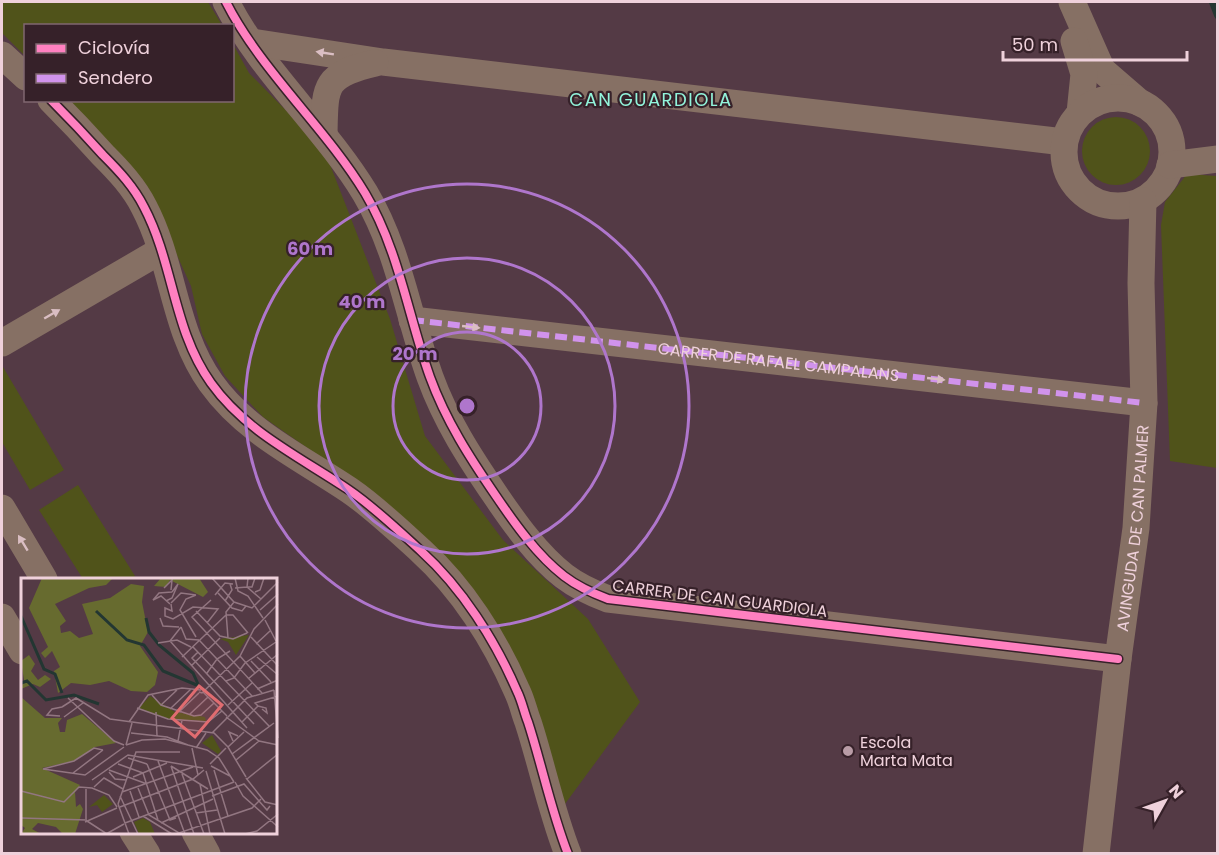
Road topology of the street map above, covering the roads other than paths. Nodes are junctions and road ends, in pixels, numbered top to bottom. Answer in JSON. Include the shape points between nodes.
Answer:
{"nodes":[{"id":1,"x":226,"y":2,"type":"edge"},
{"id":2,"x":1056,"y":2,"type":"edge"},
{"id":3,"x":1072,"y":2,"type":"edge"},
{"id":4,"x":252,"y":42,"type":"junction"},
{"id":5,"x":2,"y":54,"type":"edge"},
{"id":6,"x":383,"y":62,"type":"junction"},
{"id":7,"x":24,"y":75,"type":"edge"},
{"id":8,"x":53,"y":102,"type":"edge"},
{"id":9,"x":1139,"y":102,"type":"junction"},
{"id":10,"x":1080,"y":114,"type":"junction"},
{"id":11,"x":324,"y":135,"type":"junction"},
{"id":12,"x":1064,"y":142,"type":"junction"},
{"id":13,"x":1218,"y":159,"type":"edge"},
{"id":14,"x":1170,"y":165,"type":"junction"},
{"id":15,"x":1143,"y":201,"type":"junction"},
{"id":16,"x":160,"y":251,"type":"junction"},
{"id":17,"x":412,"y":320,"type":"junction"},
{"id":18,"x":2,"y":343,"type":"edge"},
{"id":19,"x":1144,"y":403,"type":"junction"},
{"id":20,"x":2,"y":508,"type":"edge"},
{"id":21,"x":44,"y":578,"type":"edge"},
{"id":22,"x":1118,"y":659,"type":"junction"},
{"id":23,"x":134,"y":834,"type":"edge"},
{"id":24,"x":196,"y":834,"type":"edge"},
{"id":25,"x":145,"y":853,"type":"edge"},
{"id":26,"x":207,"y":854,"type":"edge"},
{"id":27,"x":568,"y":854,"type":"edge"},
{"id":28,"x":1096,"y":854,"type":"edge"}],
"edges":[{"from":1,"to":4,"type":"street","name":"CARRER DE CAN GUARDIOLA"},
{"from":2,"to":10,"type":"street","via":[[1083,66]]},
{"from":3,"to":9,"type":"street","via":[[1102,70]]},
{"from":6,"to":4,"type":"street","one_way":true},
{"from":4,"to":11,"type":"street","name":"CARRER DE CAN GUARDIOLA"},
{"from":5,"to":7,"type":"street"},
{"from":6,"to":11,"type":"street","via":[[351,69],[332,83],[324,94]]},
{"from":6,"to":12,"type":"street"},
{"from":8,"to":16,"type":"street","via":[[128,181],[144,206]]},
{"from":9,"to":10,"type":"street","via":[[1102,100]]},
{"from":9,"to":14,"type":"street","via":[[1165,126],[1171,143]]},
{"from":10,"to":12,"type":"street"},
{"from":11,"to":17,"type":"street","name":"CARRER DE CAN GUARDIOLA","via":[[364,192],[389,240]]},
{"from":12,"to":15,"type":"street","via":[[1064,162],[1078,190],[1109,206]]},
{"from":13,"to":14,"type":"street"},
{"from":14,"to":15,"type":"street","via":[[1164,181]]},
{"from":15,"to":19,"type":"street","name":"AVINGUDA DE CAN PALMER"},
{"from":18,"to":16,"type":"street","one_way":true},
{"from":16,"to":27,"type":"street","via":[[192,354],[235,412],[269,440],[352,492],[423,552],[460,593],[518,692]]},
{"from":17,"to":19,"type":"street","name":"CARRER DE RAFAEL CAMPALANS","one_way":true},
{"from":17,"to":22,"type":"street","name":"CARRER DE CAN GUARDIOLA","via":[[430,377],[466,452],[535,547],[563,576],[590,592],[608,599]]},
{"from":19,"to":22,"type":"street","name":"AVINGUDA DE CAN PALMER","via":[[1136,528]]},
{"from":21,"to":20,"type":"street","one_way":true},
{"from":22,"to":28,"type":"street","name":"AVINGUDA DE CAN PALMER"},
{"from":23,"to":25,"type":"street"},
{"from":24,"to":26,"type":"street"}]}
